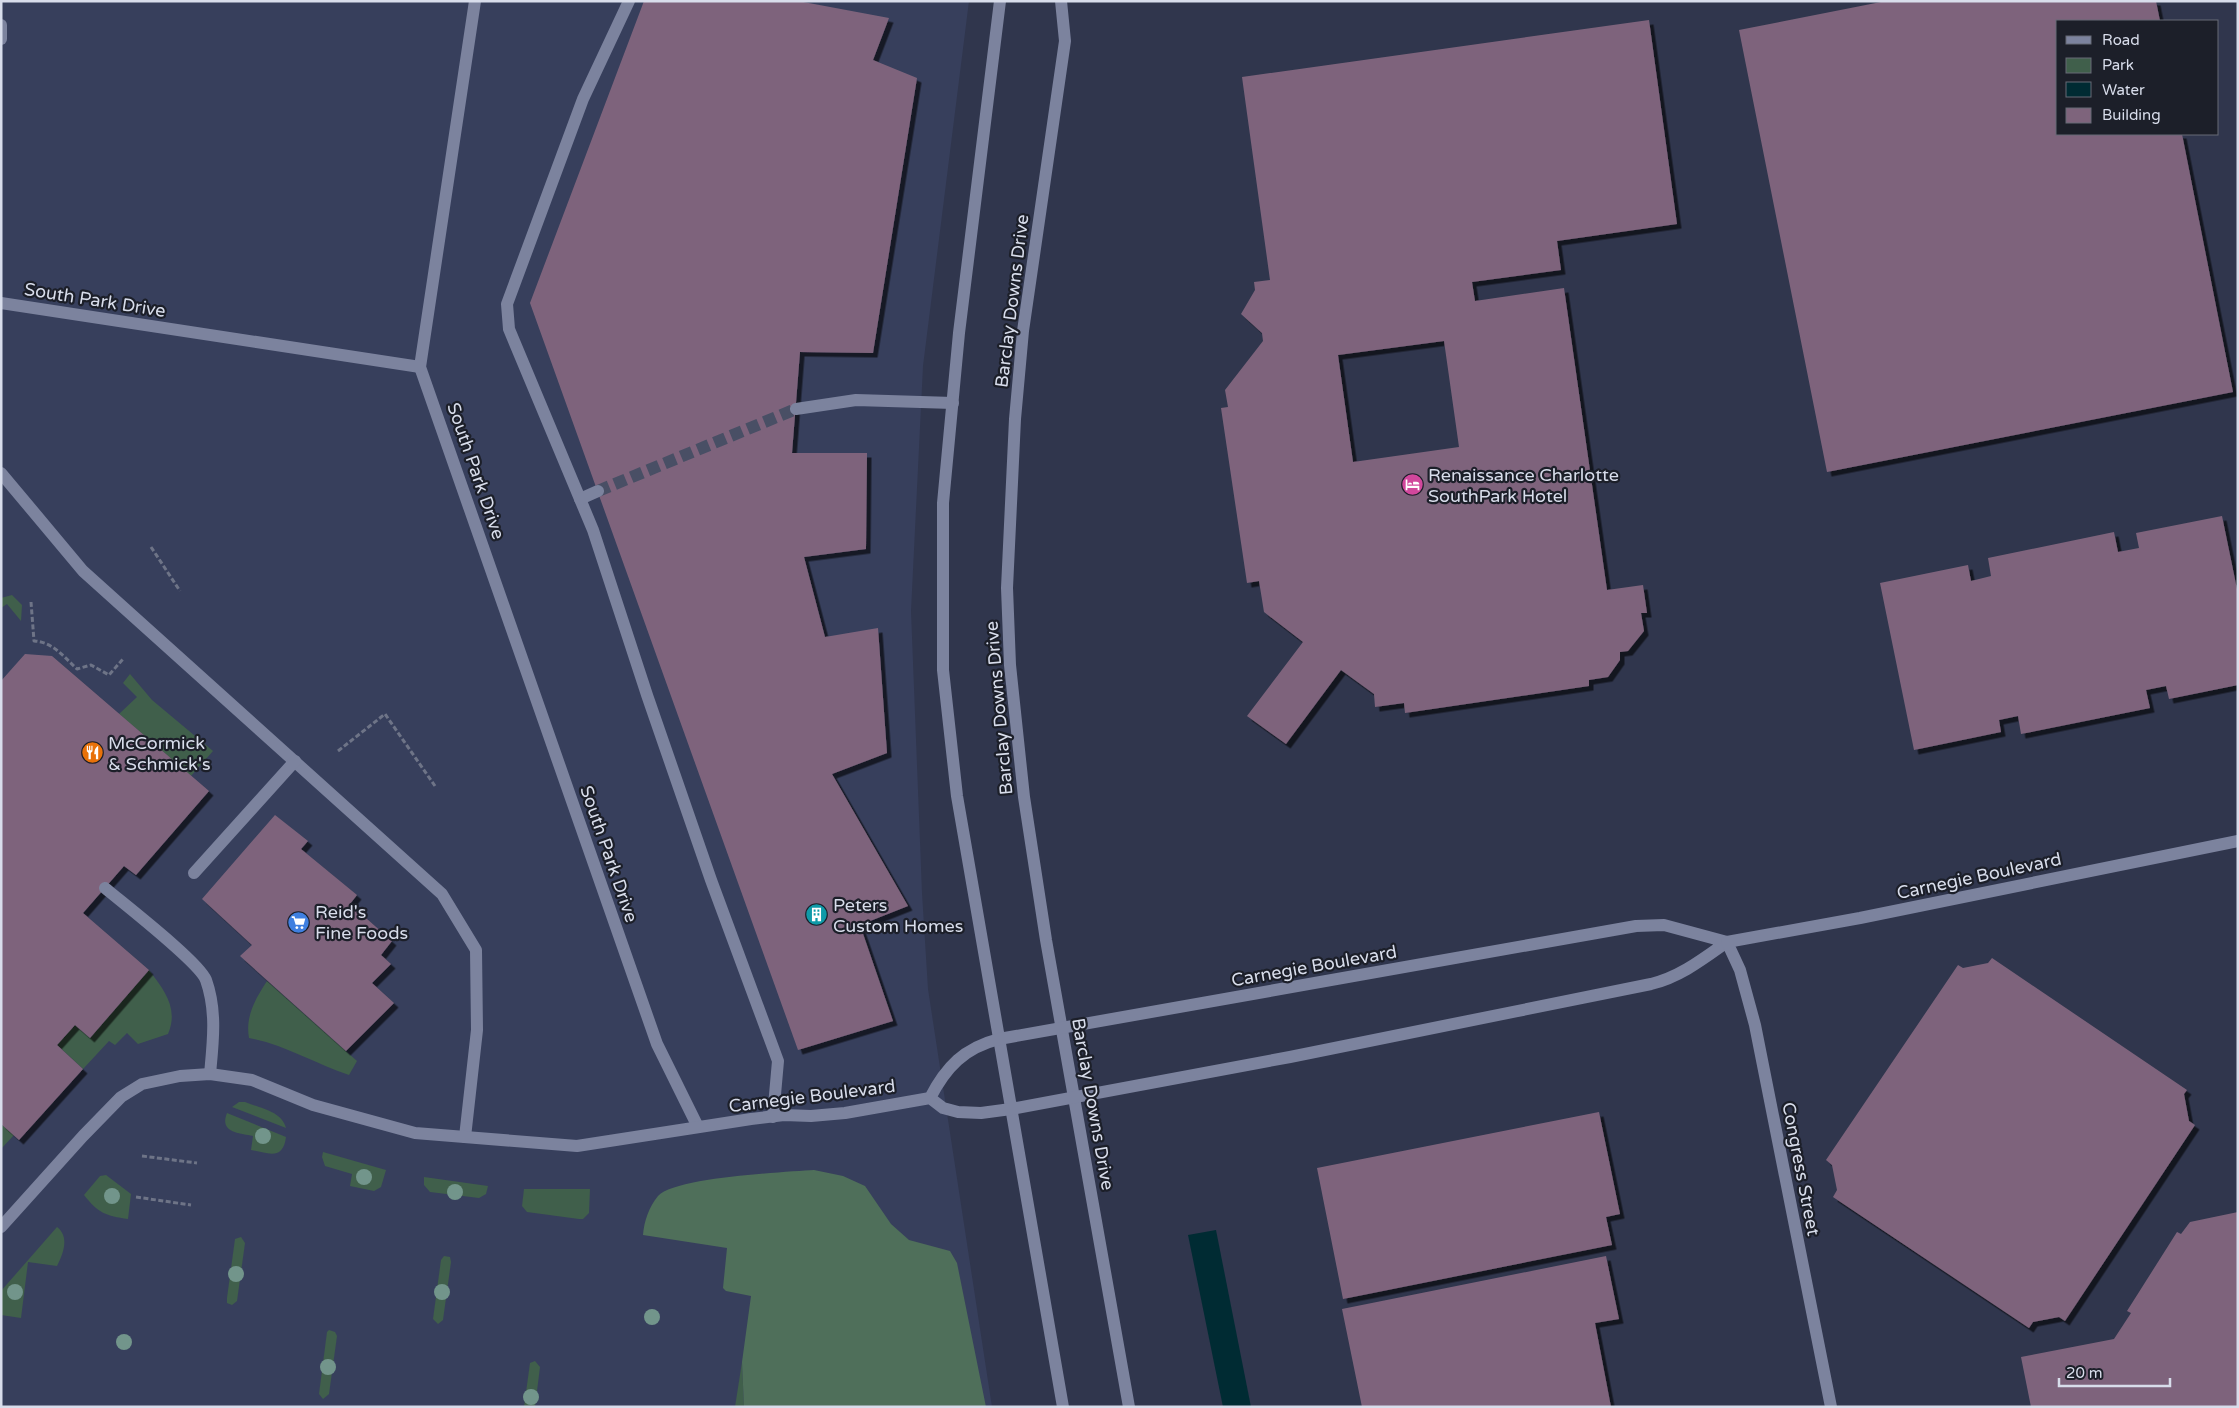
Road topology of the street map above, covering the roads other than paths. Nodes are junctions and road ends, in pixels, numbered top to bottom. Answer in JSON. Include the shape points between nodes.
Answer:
{"nodes":[{"id":1,"x":475,"y":1,"type":"edge"},
{"id":2,"x":630,"y":1,"type":"edge"},
{"id":3,"x":1000,"y":1,"type":"edge"},
{"id":4,"x":1061,"y":1,"type":"edge"},
{"id":5,"x":1,"y":25,"type":"edge"},
{"id":6,"x":1,"y":39,"type":"edge"},
{"id":7,"x":1,"y":303,"type":"edge"},
{"id":8,"x":420,"y":367,"type":"junction"},
{"id":9,"x":952,"y":403,"type":"junction"},
{"id":10,"x":796,"y":409,"type":"tunnel mouth"},
{"id":11,"x":1,"y":474,"type":"edge"},
{"id":12,"x":598,"y":492,"type":"tunnel mouth"},
{"id":13,"x":580,"y":499,"type":"junction"},
{"id":14,"x":295,"y":761,"type":"junction"},
{"id":15,"x":2238,"y":841,"type":"edge"},
{"id":16,"x":194,"y":873,"type":"dead end"},
{"id":17,"x":105,"y":888,"type":"dead end"},
{"id":18,"x":1727,"y":942,"type":"junction"},
{"id":19,"x":1062,"y":1029,"type":"junction"},
{"id":20,"x":999,"y":1039,"type":"junction"},
{"id":21,"x":210,"y":1074,"type":"junction"},
{"id":22,"x":930,"y":1098,"type":"junction"},
{"id":23,"x":1074,"y":1098,"type":"junction"},
{"id":24,"x":1012,"y":1110,"type":"junction"},
{"id":25,"x":773,"y":1117,"type":"junction"},
{"id":26,"x":698,"y":1127,"type":"junction"},
{"id":27,"x":465,"y":1137,"type":"junction"},
{"id":28,"x":1,"y":1227,"type":"edge"},
{"id":29,"x":1063,"y":1407,"type":"edge"},
{"id":30,"x":1130,"y":1407,"type":"edge"},
{"id":31,"x":1831,"y":1407,"type":"edge"}],
"edges":[{"from":1,"to":8,"type":"street","name":"South Park Drive"},
{"from":2,"to":13,"type":"street","via":[[583,99],[507,304],[509,329]]},
{"from":3,"to":9,"type":"street"},
{"from":4,"to":19,"type":"street","name":"Barclay Downs Drive","via":[[1065,40],[1023,331],[1006,588],[1010,665],[1024,797]]},
{"from":5,"to":6,"type":"street"},
{"from":7,"to":8,"type":"street","name":"South Park Drive"},
{"from":8,"to":26,"type":"street","name":"South Park Drive","via":[[657,1044]]},
{"from":9,"to":10,"type":"street","via":[[856,400]]},
{"from":9,"to":20,"type":"street","via":[[943,503],[943,670],[957,796]]},
{"from":11,"to":14,"type":"street","via":[[83,571]]},
{"from":12,"to":13,"type":"street"},
{"from":13,"to":25,"type":"street","via":[[711,880],[778,1061]]},
{"from":14,"to":16,"type":"street"},
{"from":14,"to":27,"type":"street","via":[[442,894],[476,950],[477,1030]]},
{"from":15,"to":18,"type":"street","name":"Carnegie Boulevard"},
{"from":17,"to":21,"type":"street","via":[[185,956],[205,978],[214,1009]]},
{"from":18,"to":19,"type":"street","name":"Carnegie Boulevard","via":[[1664,925],[1643,925]]},
{"from":18,"to":23,"type":"street","name":"Carnegie Boulevard","via":[[1662,982]]},
{"from":18,"to":31,"type":"street","name":"Congress Street","via":[[1740,970],[1755,1025]]},
{"from":19,"to":20,"type":"street","name":"Carnegie Boulevard"},
{"from":19,"to":23,"type":"street","name":"Barclay Downs Drive"},
{"from":20,"to":22,"type":"street","name":"Carnegie Boulevard","via":[[976,1047],[952,1064]]},
{"from":20,"to":24,"type":"street"},
{"from":21,"to":27,"type":"street","via":[[252,1080],[313,1105],[416,1134]]},
{"from":21,"to":28,"type":"street","via":[[142,1084],[121,1097]]},
{"from":22,"to":24,"type":"street","name":"Carnegie Boulevard","via":[[943,1108],[958,1112]]},
{"from":22,"to":25,"type":"street","name":"Carnegie Boulevard","via":[[838,1114]]},
{"from":23,"to":24,"type":"street","name":"Carnegie Boulevard"},
{"from":23,"to":30,"type":"street","name":"Barclay Downs Drive"},
{"from":24,"to":29,"type":"street"},
{"from":25,"to":26,"type":"street","name":"Carnegie Boulevard"},
{"from":26,"to":27,"type":"street","via":[[577,1146]]}]}
